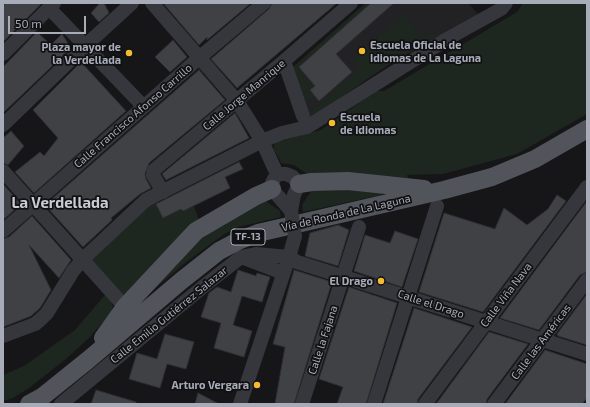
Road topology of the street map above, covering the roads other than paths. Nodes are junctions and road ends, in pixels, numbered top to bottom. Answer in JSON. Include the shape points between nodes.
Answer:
{"nodes":[{"id":1,"x":132,"y":3,"type":"edge"},
{"id":2,"x":152,"y":3,"type":"edge"},
{"id":3,"x":264,"y":3,"type":"edge"},
{"id":4,"x":351,"y":3,"type":"edge"},
{"id":5,"x":506,"y":3,"type":"edge"},
{"id":6,"x":51,"y":6,"type":"edge"},
{"id":7,"x":85,"y":46,"type":"junction"},
{"id":8,"x":3,"y":54,"type":"edge"},
{"id":9,"x":199,"y":58,"type":"junction"},
{"id":10,"x":284,"y":61,"type":"junction"},
{"id":11,"x":237,"y":101,"type":"junction"},
{"id":12,"x":144,"y":107,"type":"junction"},
{"id":13,"x":303,"y":116,"type":"dead end"},
{"id":14,"x":3,"y":125,"type":"edge"},
{"id":15,"x":587,"y":129,"type":"edge"},
{"id":16,"x":262,"y":141,"type":"junction"},
{"id":17,"x":3,"y":171,"type":"edge"},
{"id":18,"x":274,"y":181,"type":"junction"},
{"id":19,"x":299,"y":184,"type":"junction"},
{"id":20,"x":587,"y":188,"type":"edge"},
{"id":21,"x":444,"y":190,"type":"junction"},
{"id":22,"x":163,"y":192,"type":"junction"},
{"id":23,"x":33,"y":205,"type":"junction"},
{"id":24,"x":436,"y":206,"type":"dead end"},
{"id":25,"x":291,"y":211,"type":"junction"},
{"id":26,"x":359,"y":227,"type":"dead end"},
{"id":27,"x":3,"y":231,"type":"edge"},
{"id":28,"x":242,"y":257,"type":"junction"},
{"id":29,"x":289,"y":257,"type":"junction"},
{"id":30,"x":83,"y":259,"type":"junction"},
{"id":31,"x":283,"y":273,"type":"junction"},
{"id":32,"x":343,"y":276,"type":"junction"},
{"id":33,"x":587,"y":280,"type":"edge"},
{"id":34,"x":409,"y":297,"type":"junction"},
{"id":35,"x":125,"y":307,"type":"junction"},
{"id":36,"x":486,"y":322,"type":"junction"},
{"id":37,"x":3,"y":336,"type":"edge"},
{"id":38,"x":542,"y":340,"type":"junction"},
{"id":39,"x":587,"y":354,"type":"edge"},
{"id":40,"x":86,"y":362,"type":"junction"},
{"id":41,"x":76,"y":392,"type":"junction"},
{"id":42,"x":29,"y":404,"type":"edge"},
{"id":43,"x":61,"y":404,"type":"edge"},
{"id":44,"x":240,"y":404,"type":"edge"},
{"id":45,"x":302,"y":404,"type":"edge"},
{"id":46,"x":374,"y":404,"type":"edge"},
{"id":47,"x":425,"y":404,"type":"edge"},
{"id":48,"x":494,"y":404,"type":"edge"}],
"edges":[{"from":1,"to":7,"type":"street"},
{"from":2,"to":9,"type":"street"},
{"from":3,"to":9,"type":"street","name":"Calle Francisco Afonso Carrillo"},
{"from":4,"to":10,"type":"street","name":"Calle Jorge Manrique"},
{"from":5,"to":16,"type":"street","via":[[501,9],[447,39],[307,127]]},
{"from":6,"to":7,"type":"street"},
{"from":6,"to":8,"type":"street"},
{"from":7,"to":12,"type":"street"},
{"from":7,"to":14,"type":"street"},
{"from":9,"to":11,"type":"street"},
{"from":9,"to":12,"type":"street","name":"Calle Francisco Afonso Carrillo"},
{"from":10,"to":11,"type":"street","name":"Calle Jorge Manrique"},
{"from":10,"to":13,"type":"street"},
{"from":11,"to":16,"type":"street"},
{"from":11,"to":22,"type":"street","name":"Calle Jorge Manrique","via":[[154,170],[153,175]]},
{"from":12,"to":23,"type":"street","name":"Calle Francisco Afonso Carrillo"},
{"from":15,"to":21,"type":"main road","name":"Vía de Ronda de La Laguna","number":"TF-13","via":[[535,160],[492,177]]},
{"from":16,"to":18,"type":"street"},
{"from":16,"to":22,"type":"street"},
{"from":17,"to":23,"type":"street"},
{"from":18,"to":19,"type":"street","via":[[286,174]]},
{"from":18,"to":25,"type":"street"},
{"from":18,"to":35,"type":"main road","via":[[256,196],[196,231]]},
{"from":19,"to":21,"type":"main road","via":[[348,181]]},
{"from":19,"to":25,"type":"street"},
{"from":20,"to":36,"type":"street","name":"Calle Viña Nava"},
{"from":21,"to":40,"type":"main road","name":"Vía de Ronda de La Laguna","number":"TF-13","via":[[258,233],[238,241],[219,251],[181,281]]},
{"from":22,"to":30,"type":"street","via":[[146,200]]},
{"from":23,"to":27,"type":"street","name":"Calle Francisco Afonso Carrillo"},
{"from":23,"to":30,"type":"street"},
{"from":24,"to":34,"type":"street"},
{"from":25,"to":29,"type":"street","bridge":true,"via":[[296,236]]},
{"from":26,"to":32,"type":"street","name":"Calle la Fajana"},
{"from":28,"to":29,"type":"street","name":"Calle Emilio Gutiérrez Salazar","via":[[256,254]]},
{"from":28,"to":31,"type":"street"},
{"from":28,"to":41,"type":"street","name":"Calle Emilio Gutiérrez Salazar","via":[[198,290]]},
{"from":29,"to":31,"type":"street"},
{"from":29,"to":32,"type":"street","name":"Calle el Drago","via":[[297,262]]},
{"from":30,"to":35,"type":"street"},
{"from":30,"to":37,"type":"street","via":[[41,319],[35,324]]},
{"from":31,"to":44,"type":"street"},
{"from":32,"to":34,"type":"street","name":"Calle el Drago"},
{"from":32,"to":45,"type":"street","name":"Calle la Fajana"},
{"from":33,"to":38,"type":"street","name":"Calle las Américas"},
{"from":34,"to":36,"type":"street","name":"Calle el Drago"},
{"from":34,"to":46,"type":"street"},
{"from":35,"to":40,"type":"main road"},
{"from":36,"to":38,"type":"street","name":"Calle el Drago"},
{"from":36,"to":47,"type":"street","name":"Calle Viña Nava"},
{"from":38,"to":39,"type":"street","name":"Calle el Drago"},
{"from":38,"to":48,"type":"street","name":"Calle las Américas"},
{"from":40,"to":41,"type":"street"},
{"from":40,"to":42,"type":"main road","name":"Vía de Ronda de La Laguna","number":"TF-13","via":[[42,397]]},
{"from":41,"to":43,"type":"street","name":"Calle Emilio Gutiérrez Salazar"}]}
